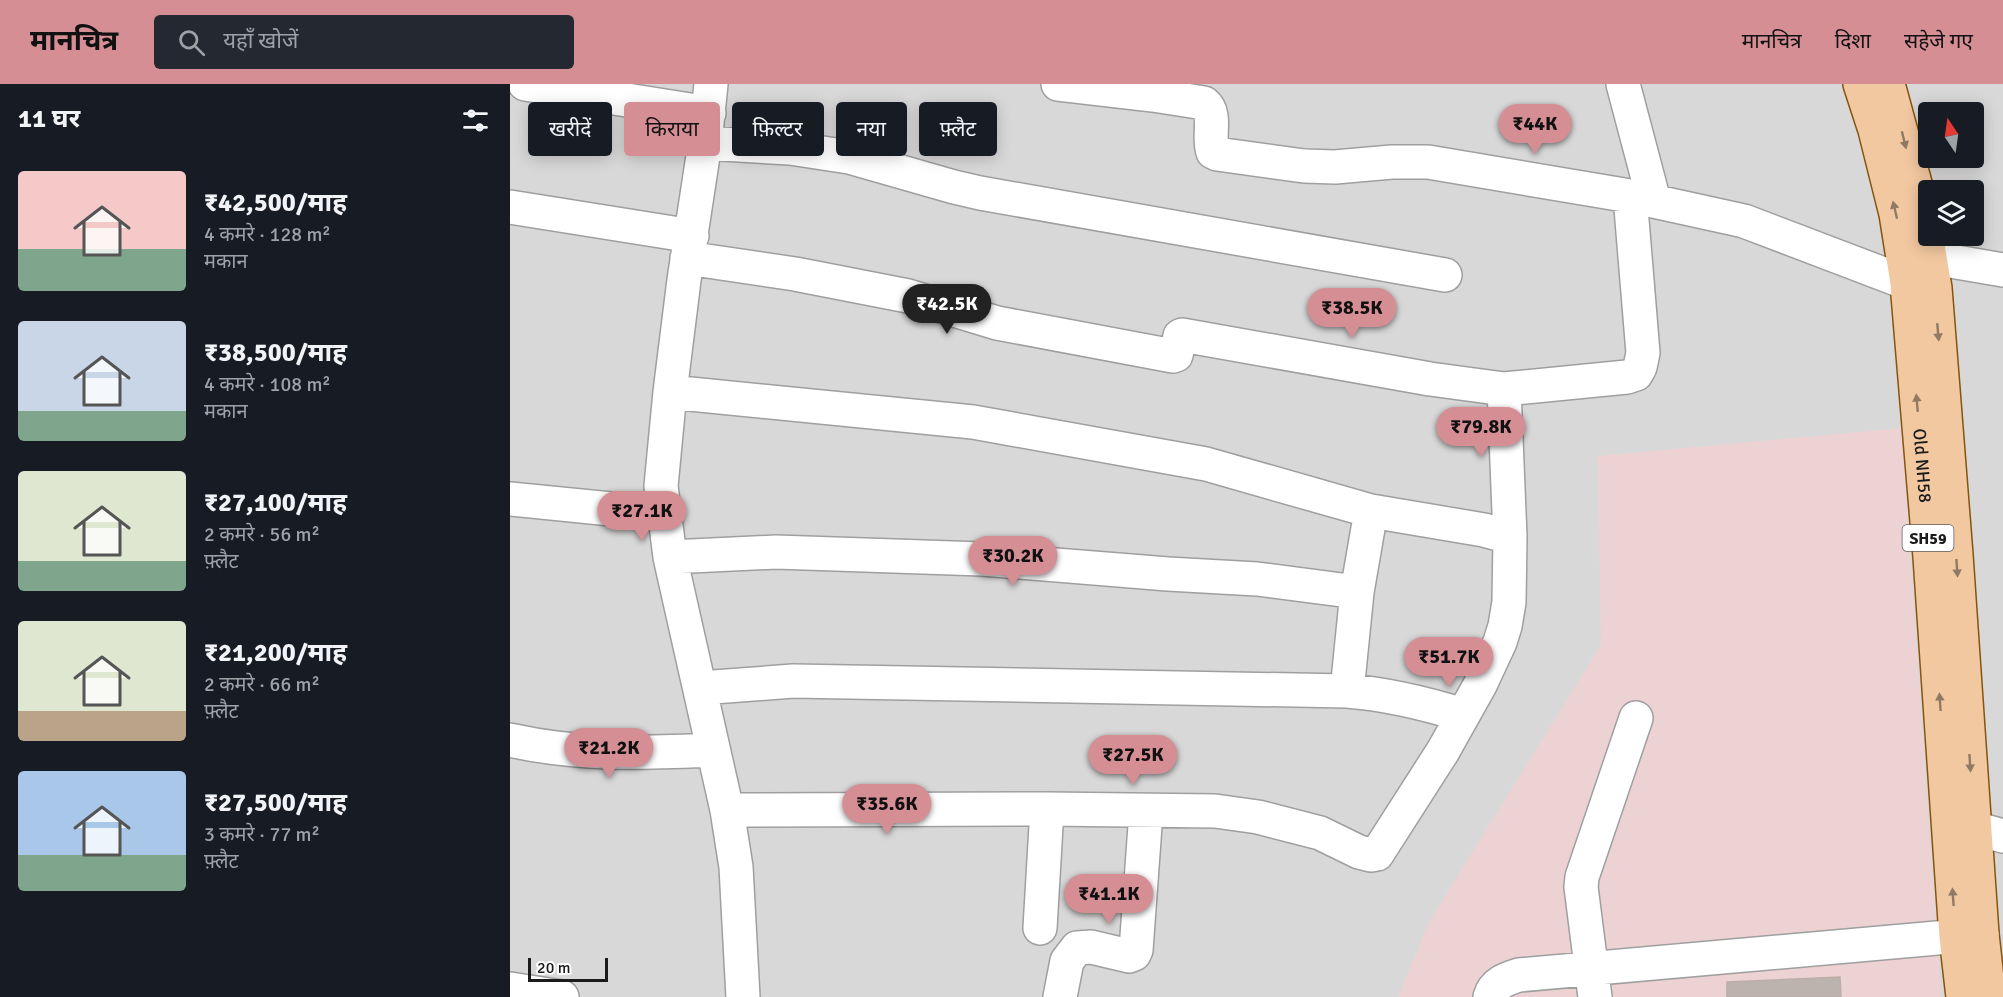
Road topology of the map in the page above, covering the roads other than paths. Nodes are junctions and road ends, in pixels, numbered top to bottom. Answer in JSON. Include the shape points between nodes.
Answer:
{"nodes":[{"id":1,"x":525,"y":84,"type":"edge"},
{"id":2,"x":1058,"y":84,"type":"edge"},
{"id":3,"x":1623,"y":84,"type":"edge"},
{"id":4,"x":1860,"y":84,"type":"edge"},
{"id":5,"x":1888,"y":84,"type":"edge"},
{"id":6,"x":1153,"y":89,"type":"edge"},
{"id":7,"x":639,"y":102,"type":"edge"},
{"id":8,"x":720,"y":118,"type":"edge"},
{"id":9,"x":703,"y":156,"type":"edge"},
{"id":10,"x":1642,"y":199,"type":"junction"},
{"id":11,"x":510,"y":207,"type":"edge"},
{"id":12,"x":690,"y":247,"type":"junction"},
{"id":13,"x":1918,"y":270,"type":"junction"},
{"id":14,"x":2003,"y":270,"type":"edge"},
{"id":15,"x":1445,"y":274,"type":"dead end"},
{"id":16,"x":1504,"y":389,"type":"junction"},
{"id":17,"x":670,"y":392,"type":"junction"},
{"id":18,"x":510,"y":499,"type":"edge"},
{"id":19,"x":663,"y":510,"type":"junction"},
{"id":20,"x":1371,"y":511,"type":"junction"},
{"id":21,"x":1510,"y":537,"type":"junction"},
{"id":22,"x":670,"y":557,"type":"junction"},
{"id":23,"x":1357,"y":592,"type":"junction"},
{"id":24,"x":700,"y":688,"type":"junction"},
{"id":25,"x":1347,"y":691,"type":"junction"},
{"id":26,"x":1463,"y":716,"type":"junction"},
{"id":27,"x":1636,"y":718,"type":"dead end"},
{"id":28,"x":510,"y":740,"type":"edge"},
{"id":29,"x":713,"y":750,"type":"junction"},
{"id":30,"x":1047,"y":809,"type":"junction"},
{"id":31,"x":727,"y":810,"type":"junction"},
{"id":32,"x":1146,"y":812,"type":"junction"},
{"id":33,"x":1989,"y":832,"type":"edge"},
{"id":34,"x":1040,"y":928,"type":"dead end"},
{"id":35,"x":1969,"y":935,"type":"junction"},
{"id":36,"x":1593,"y":982,"type":"edge"},
{"id":37,"x":510,"y":989,"type":"edge"},
{"id":38,"x":562,"y":997,"type":"edge"},
{"id":39,"x":743,"y":997,"type":"edge"},
{"id":40,"x":1060,"y":997,"type":"edge"},
{"id":41,"x":1490,"y":997,"type":"edge"},
{"id":42,"x":1963,"y":997,"type":"edge"},
{"id":43,"x":1989,"y":997,"type":"edge"}],
"edges":[{"from":1,"to":7,"type":"street"},
{"from":2,"to":6,"type":"street"},
{"from":3,"to":10,"type":"street"},
{"from":13,"to":4,"type":"main road","name":"Old NH58","number":"SH59","one_way":true,"via":[[1896,214]]},
{"from":5,"to":13,"type":"main road","name":"Old NH58","number":"SH59","one_way":true,"via":[[1922,209]]},
{"from":6,"to":10,"type":"street","via":[[1208,106],[1210,145],[1217,154],[1335,167],[1392,162],[1457,165]]},
{"from":8,"to":15,"type":"street","via":[[790,148],[849,157],[980,193]]},
{"from":9,"to":12,"type":"street"},
{"from":10,"to":13,"type":"street","via":[[1744,221]]},
{"from":10,"to":16,"type":"street","via":[[1643,353],[1636,374]]},
{"from":11,"to":12,"type":"street"},
{"from":12,"to":16,"type":"street","via":[[795,274],[908,296],[997,323],[1175,356],[1182,335]]},
{"from":12,"to":17,"type":"street"},
{"from":13,"to":14,"type":"street"},
{"from":13,"to":33,"type":"main road","name":"Old NH58","number":"SH59","one_way":true},
{"from":35,"to":13,"type":"main road","name":"Old NH58","number":"SH59","one_way":true,"via":[[1931,568]]},
{"from":16,"to":21,"type":"street"},
{"from":17,"to":19,"type":"street","via":[[662,471]]},
{"from":17,"to":20,"type":"street","via":[[974,422],[1206,464]]},
{"from":18,"to":19,"type":"street"},
{"from":19,"to":22,"type":"street"},
{"from":20,"to":21,"type":"street"},
{"from":20,"to":23,"type":"street"},
{"from":21,"to":26,"type":"street","via":[[1505,626]]},
{"from":22,"to":23,"type":"street","via":[[776,552],[982,559],[1257,579]]},
{"from":22,"to":24,"type":"street"},
{"from":23,"to":25,"type":"street"},
{"from":24,"to":25,"type":"street","via":[[793,681]]},
{"from":24,"to":29,"type":"street"},
{"from":25,"to":26,"type":"street","via":[[1411,700]]},
{"from":26,"to":32,"type":"street","via":[[1377,854],[1364,854],[1320,833],[1258,817],[1215,811]]},
{"from":27,"to":36,"type":"street","via":[[1582,877]]},
{"from":28,"to":29,"type":"street","via":[[585,753]]},
{"from":29,"to":31,"type":"street"},
{"from":30,"to":31,"type":"street"},
{"from":30,"to":32,"type":"street"},
{"from":30,"to":34,"type":"street"},
{"from":31,"to":39,"type":"street","via":[[737,888]]},
{"from":32,"to":40,"type":"street","via":[[1136,950],[1129,956],[1091,947],[1077,948],[1067,961]]},
{"from":33,"to":35,"type":"main road","name":"Old NH58","number":"SH59"},
{"from":35,"to":36,"type":"street"},
{"from":35,"to":42,"type":"main road","name":"Old NH58","number":"SH59"},
{"from":35,"to":43,"type":"main road","name":"Old NH58","number":"SH59"},
{"from":36,"to":41,"type":"street","via":[[1519,975],[1503,980]]},
{"from":37,"to":38,"type":"street"}]}
